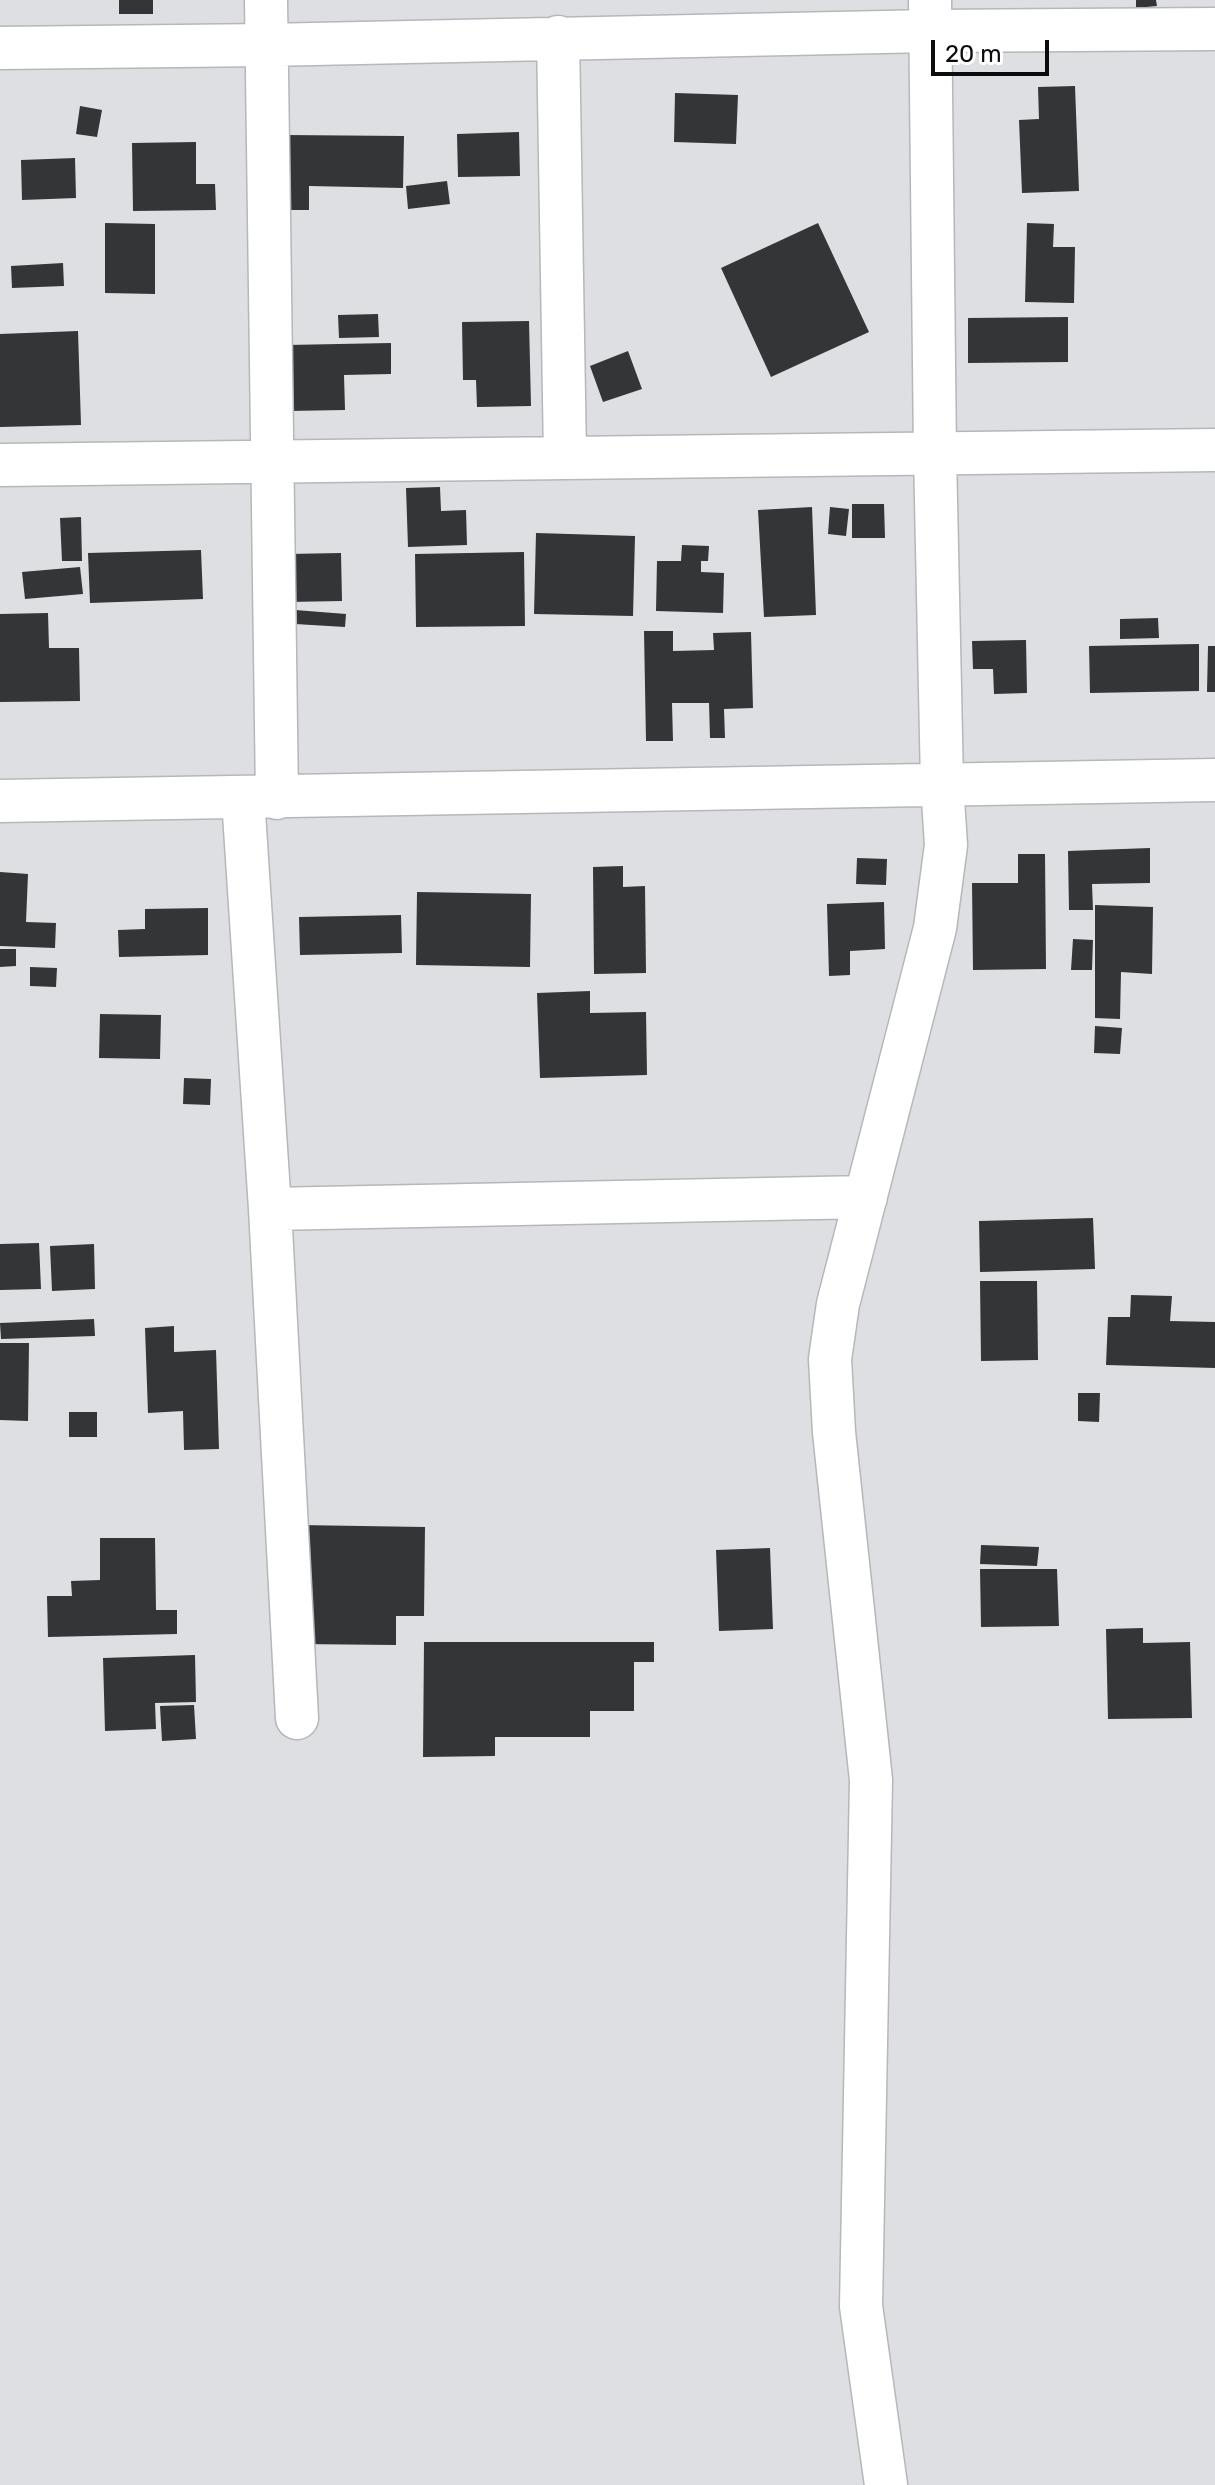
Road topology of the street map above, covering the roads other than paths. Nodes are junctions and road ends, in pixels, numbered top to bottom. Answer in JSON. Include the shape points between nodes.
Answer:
{"nodes":[{"id":1,"x":266,"y":0,"type":"edge"},
{"id":2,"x":931,"y":15,"type":"edge"},
{"id":3,"x":1215,"y":29,"type":"edge"},
{"id":4,"x":558,"y":37,"type":"junction"},
{"id":5,"x":266,"y":45,"type":"junction"},
{"id":6,"x":0,"y":48,"type":"edge"},
{"id":7,"x":1215,"y":450,"type":"edge"},
{"id":8,"x":935,"y":453,"type":"junction"},
{"id":9,"x":565,"y":457,"type":"junction"},
{"id":10,"x":272,"y":461,"type":"junction"},
{"id":11,"x":0,"y":465,"type":"edge"},
{"id":12,"x":1215,"y":780,"type":"edge"},
{"id":13,"x":942,"y":784,"type":"junction"},
{"id":14,"x":260,"y":798,"type":"junction"},
{"id":15,"x":0,"y":801,"type":"edge"},
{"id":16,"x":866,"y":1197,"type":"junction"},
{"id":17,"x":270,"y":1209,"type":"junction"},
{"id":18,"x":297,"y":1718,"type":"dead end"},
{"id":19,"x":886,"y":2485,"type":"edge"}],
"edges":[{"from":1,"to":5,"type":"street"},
{"from":2,"to":3,"type":"street"},
{"from":2,"to":4,"type":"street"},
{"from":2,"to":8,"type":"street"},
{"from":4,"to":5,"type":"street"},
{"from":4,"to":9,"type":"street"},
{"from":5,"to":6,"type":"street"},
{"from":5,"to":10,"type":"street"},
{"from":7,"to":8,"type":"street"},
{"from":8,"to":9,"type":"street"},
{"from":8,"to":13,"type":"street"},
{"from":9,"to":10,"type":"street"},
{"from":10,"to":11,"type":"street"},
{"from":10,"to":14,"type":"street"},
{"from":12,"to":13,"type":"street"},
{"from":13,"to":14,"type":"street"},
{"from":13,"to":16,"type":"street","via":[[946,845],[935,928]]},
{"from":14,"to":15,"type":"street"},
{"from":14,"to":17,"type":"street"},
{"from":16,"to":17,"type":"street"},
{"from":16,"to":19,"type":"street","via":[[838,1304],[830,1359],[871,1780],[861,2306]]},
{"from":17,"to":18,"type":"street"}]}
